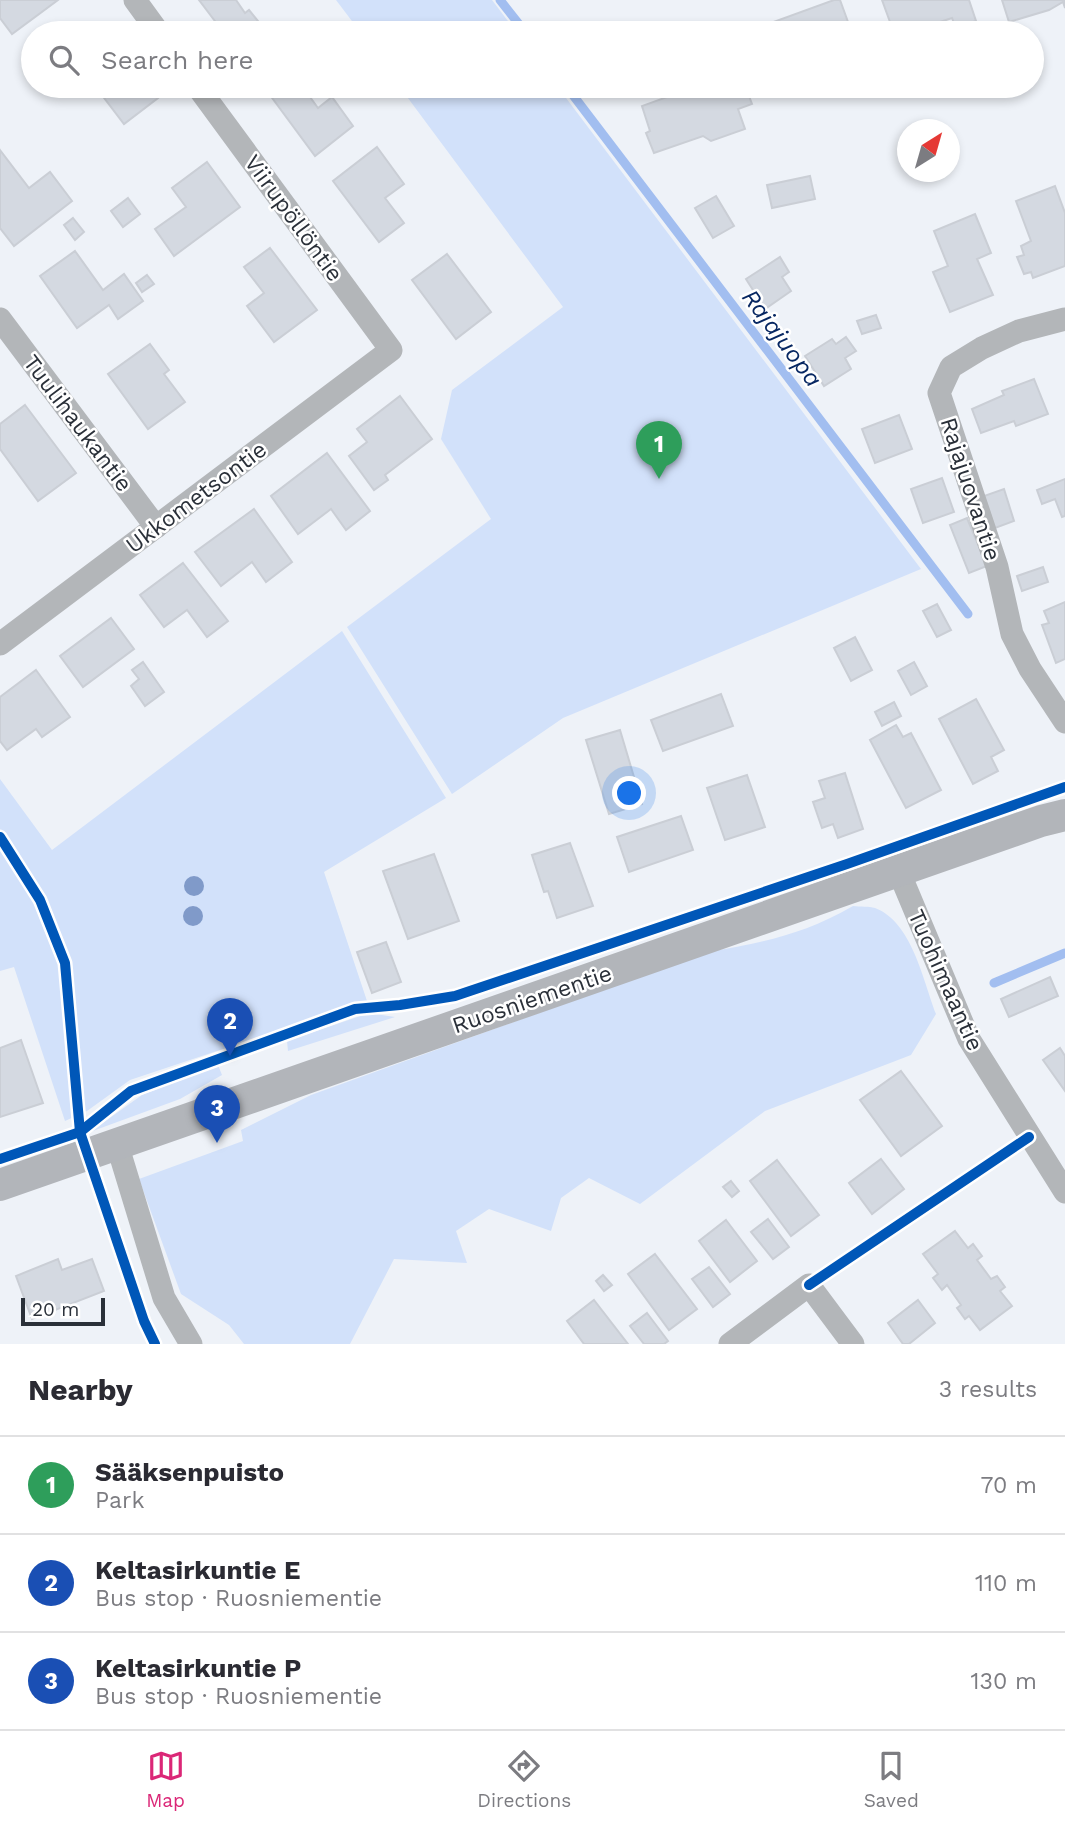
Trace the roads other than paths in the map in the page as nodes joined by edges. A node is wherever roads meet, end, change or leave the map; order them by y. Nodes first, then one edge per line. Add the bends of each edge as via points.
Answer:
1 (135, 0) edge
2 (150, 21) edge
3 (207, 98) edge
4 (0, 319) edge
5 (1065, 319) edge
6 (391, 350) joint
7 (156, 527) junction
8 (0, 644) edge
9 (1065, 723) edge
10 (1065, 815) edge
11 (899, 872) junction
12 (117, 1144) junction
13 (0, 1185) edge
14 (1065, 1192) edge
15 (191, 1344) edge
16 (730, 1344) edge
17 (853, 1344) edge

1 - 2 street
3 - 6 street, Viirupöllöntie
4 - 7 street, Tuulihaukantie
5 - 9 street, Rajajuovantie via 1018,331 982,348 951,367 939,393 997,567 1012,634
6 - 7 street, Ukkometsontie
7 - 8 street, Ukkometsontie
10 - 11 main road, Ruosniementie
11 - 12 main road, Ruosniementie
11 - 14 street, Tuohimaantie via 969,1039
12 - 13 main road, Ruosniementie
12 - 15 street via 164,1298
16 - 17 street via 809,1284

